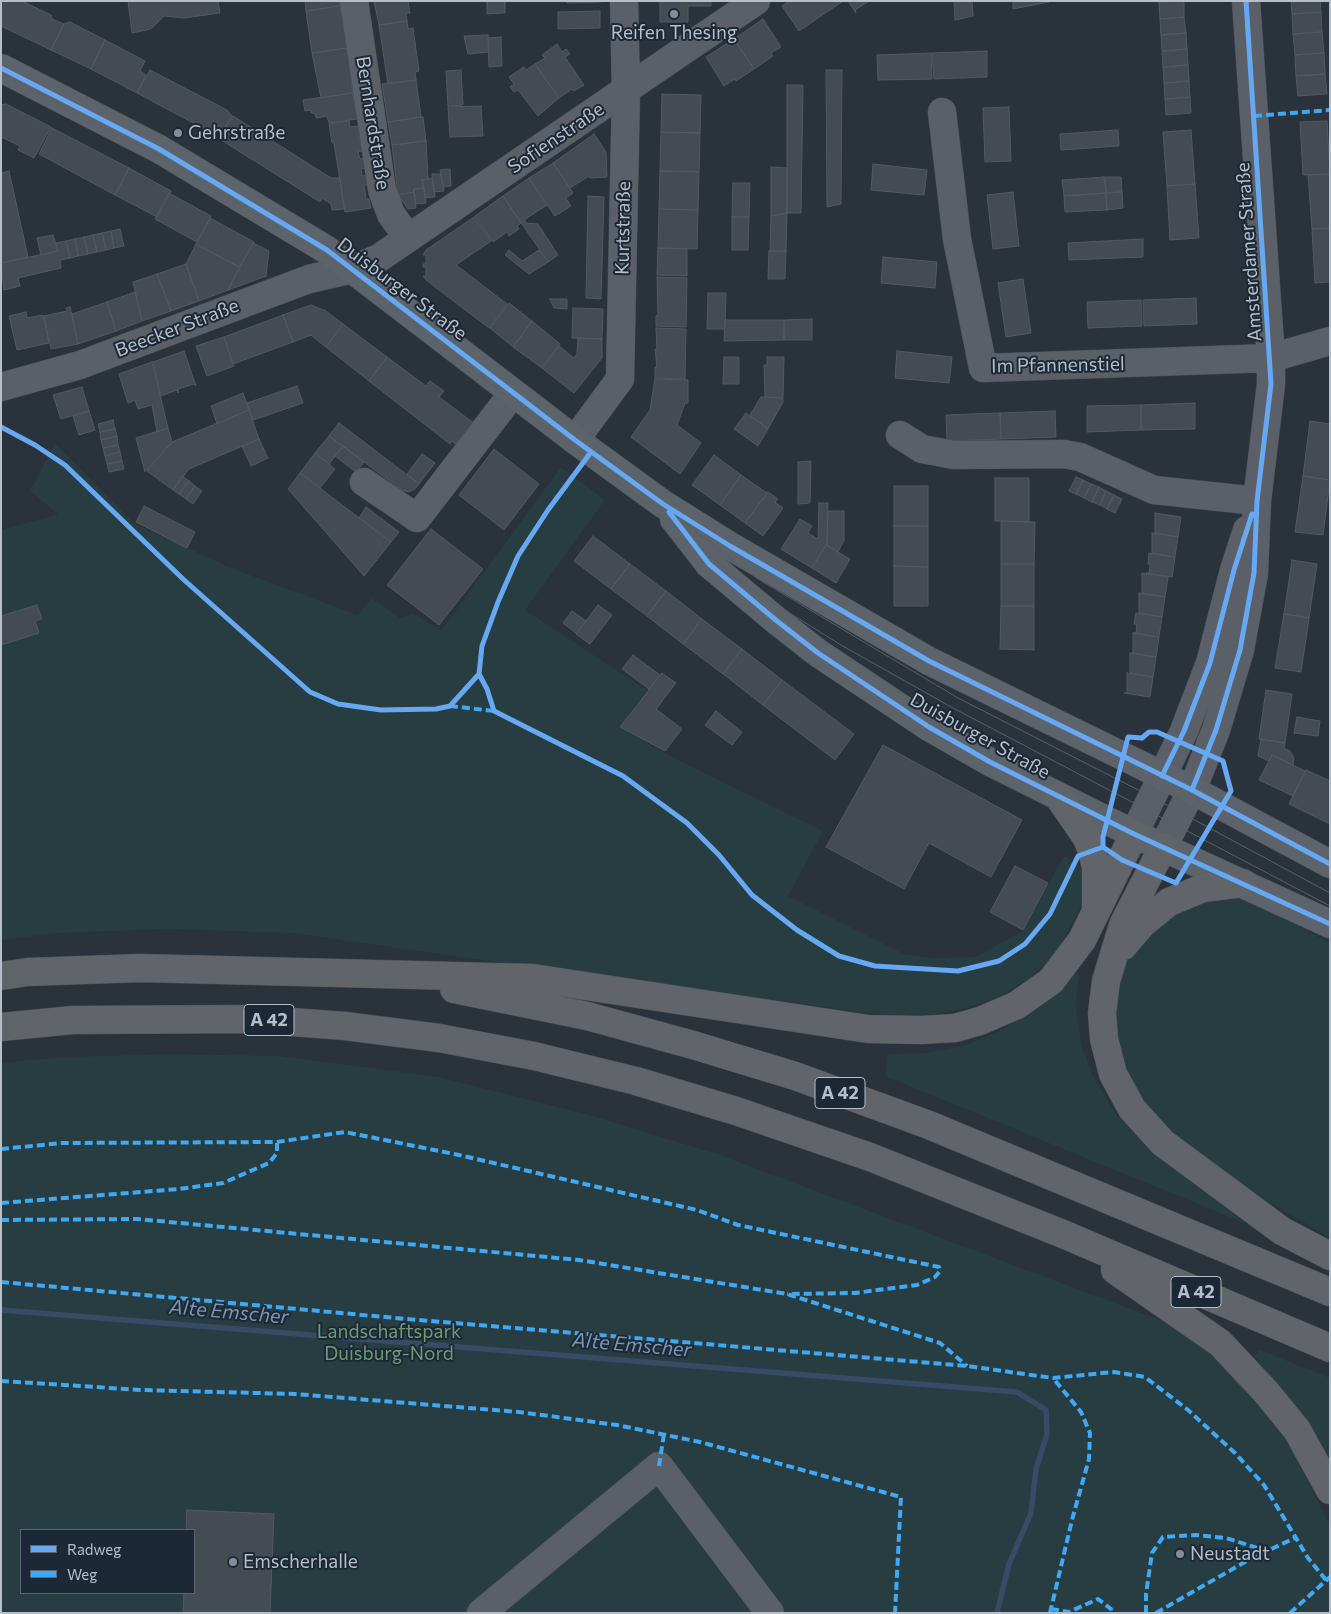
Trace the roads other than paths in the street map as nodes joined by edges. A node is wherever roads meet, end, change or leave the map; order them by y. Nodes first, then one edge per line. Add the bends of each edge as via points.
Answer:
1 (354, 1) edge
2 (624, 1) edge
3 (756, 1) edge
4 (1246, 1) edge
5 (1, 68) edge
6 (626, 91) junction
7 (942, 112) dead end
8 (408, 238) junction
9 (353, 269) junction
10 (1330, 341) edge
11 (1271, 358) junction
12 (2, 382) edge
13 (513, 393) junction
14 (900, 435) dead end
15 (575, 440) junction
16 (364, 482) dead end
17 (1257, 501) junction
18 (663, 504) junction
19 (1162, 776) junction
20 (1192, 790) junction
21 (1058, 796) junction
22 (1134, 834) junction
23 (1163, 848) junction
24 (1330, 864) edge
25 (1243, 883) junction
26 (1096, 914) junction
27 (1330, 924) edge
28 (1114, 957) junction
29 (326, 972) junction
30 (1, 976) edge
31 (1, 1027) edge
32 (1063, 1234) junction
33 (1330, 1256) edge
34 (1330, 1292) edge
35 (1330, 1348) edge
36 (1330, 1490) edge
37 (481, 1613) edge
38 (770, 1613) edge

1 - 8 street, Bernhardstraße via 382,190 391,214
2 - 6 street, Kurtstraße
3 - 6 street, Sofienstraße
4 - 11 street, Amsterdamer Straße
5 - 9 main road, Duisburger Straße via 158,149 328,250
6 - 8 street, Sofienstraße
6 - 15 street, Kurtstraße via 620,379
7 - 11 street, Im Pfannenstiel via 958,239 983,368
8 - 9 street, Sofienstraße via 379,258
9 - 12 street, Beecker Straße via 309,279 80,365
9 - 13 main road, Duisburger Straße
10 - 11 street
11 - 17 street, Amsterdamer Straße via 1271,384
13 - 15 main road, Duisburger Straße
13 - 16 street via 417,518
14 - 17 street via 922,449 954,455 1064,454 1080,457 1154,490
15 - 18 main road, Duisburger Straße
17 - 19 street, Amsterdamer Straße via 1234,570 1210,663 1184,731
17 - 20 street, Amsterdamer Straße via 1254,573 1240,650 1216,730
18 - 19 main road, Duisburger Straße via 929,661
18 - 21 main road, Duisburger Straße via 709,564 818,653 929,727
19 - 20 main road, Duisburger Straße
19 - 22 street, Amsterdamer Straße
20 - 23 street, Amsterdamer Straße
20 - 24 main road, Duisburger Straße
21 - 22 main road, Duisburger Straße
21 - 26 highway via 1087,838 1092,851 1096,867
22 - 23 main road, Duisburger Straße
22 - 26 highway
23 - 25 main road, Duisburger Straße
23 - 28 highway via 1123,925
25 - 27 main road, Duisburger Straße
25 - 28 highway via 1202,888 1169,902 1142,924
26 - 29 highway via 1082,940 1051,981 1017,1005 955,1028 868,1029 533,978
28 - 33 highway via 1103,1005 1104,1039 1113,1074 1132,1110 1171,1149 1282,1231
29 - 30 highway, A 42 via 141,968
29 - 34 highway, A 42 via 439,986 587,1016 795,1076 929,1125
31 - 32 highway, A 42 via 74,1020 251,1019 420,1035 534,1056 636,1081 745,1114 870,1157
32 - 35 highway, A 42
32 - 36 highway via 1220,1343 1297,1430
37 - 38 street via 659,1466

